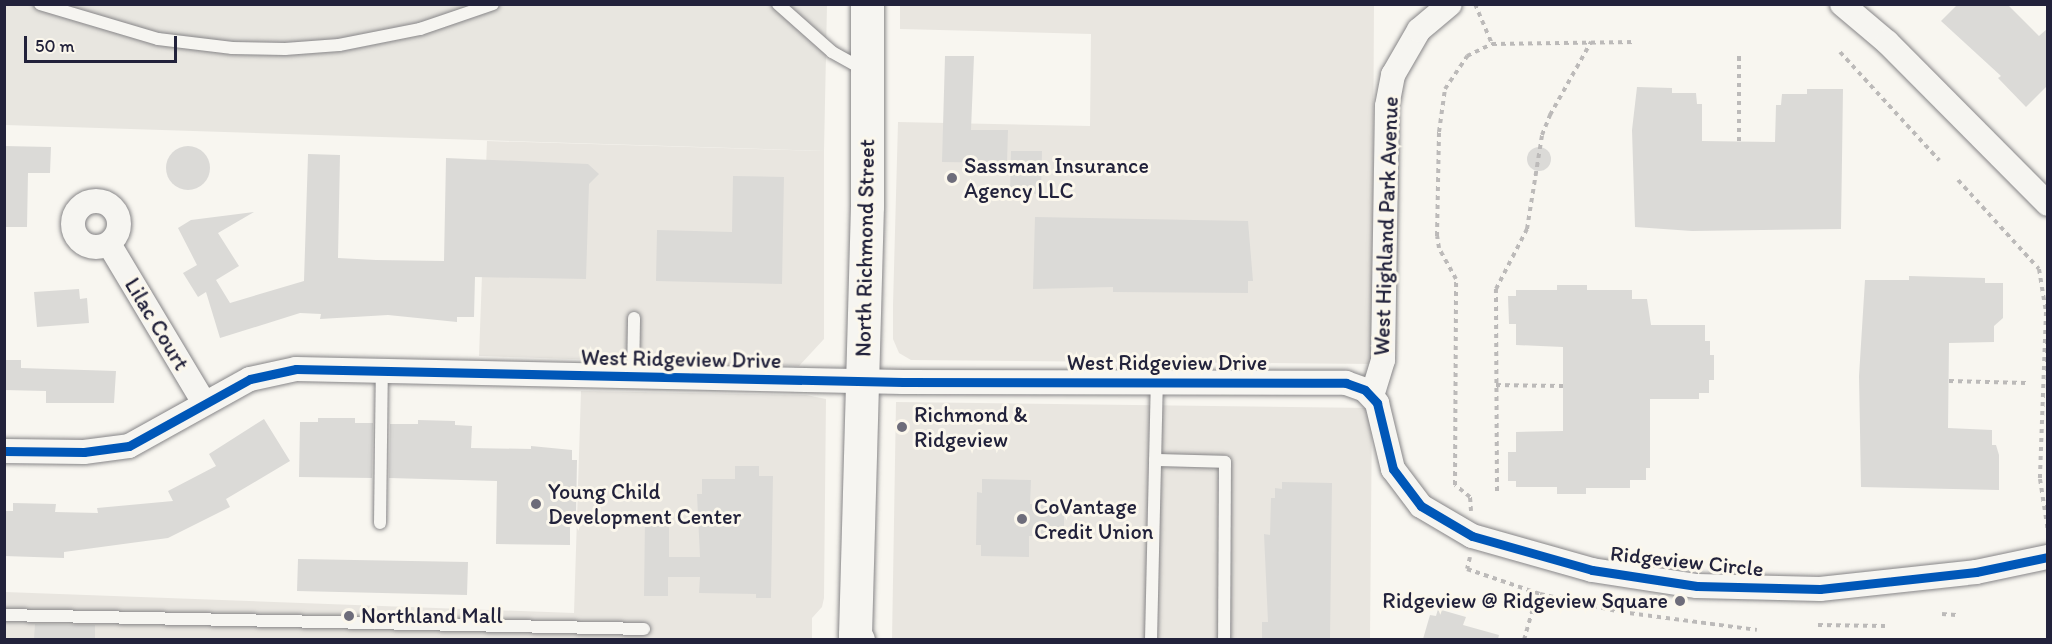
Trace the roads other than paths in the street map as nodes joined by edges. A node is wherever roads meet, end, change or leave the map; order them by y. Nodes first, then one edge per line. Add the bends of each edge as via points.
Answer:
1 (40, 4) edge
2 (493, 4) edge
3 (778, 4) edge
4 (1450, 4) edge
5 (1842, 4) edge
6 (863, 6) edge
7 (867, 71) junction
8 (2048, 204) edge
9 (110, 244) dead end
10 (634, 318) dead end
11 (382, 370) junction
12 (633, 378) junction
13 (862, 381) junction
14 (1157, 382) junction
15 (1372, 396) junction
16 (204, 404) junction
17 (4, 451) edge
18 (1155, 460) junction
19 (380, 523) dead end
20 (2048, 557) edge
21 (4, 615) edge
22 (644, 629) dead end
23 (855, 638) edge
24 (1151, 639) edge
25 (1224, 639) edge

1 - 2 lane via 158,39 232,48 285,49 339,45 420,29
3 - 7 lane via 832,52
4 - 15 street, West Highland Park Avenue via 1419,30 1393,75 1388,106 1383,360
5 - 8 street via 1887,42
6 - 7 main road, North Richmond Street
7 - 13 main road, North Richmond Street
9 - 16 street, Lilac Court
10 - 12 lane
11 - 12 street, West Ridgeview Drive
11 - 16 street, West Ridgeview Drive via 272,373
11 - 19 lane
12 - 13 street, West Ridgeview Drive
13 - 14 street, West Ridgeview Drive
13 - 23 main road, North Richmond Street
14 - 15 street, West Ridgeview Drive via 1346,383
14 - 18 lane
15 - 20 street, Ridgeview Circle via 1390,460 1404,488 1444,522 1472,536 1592,570 1661,582 1739,589 1820,589 1976,572
16 - 17 street, West Ridgeview Drive via 150,436 111,451
18 - 24 lane
18 - 25 lane via 1225,462
21 - 22 lane

